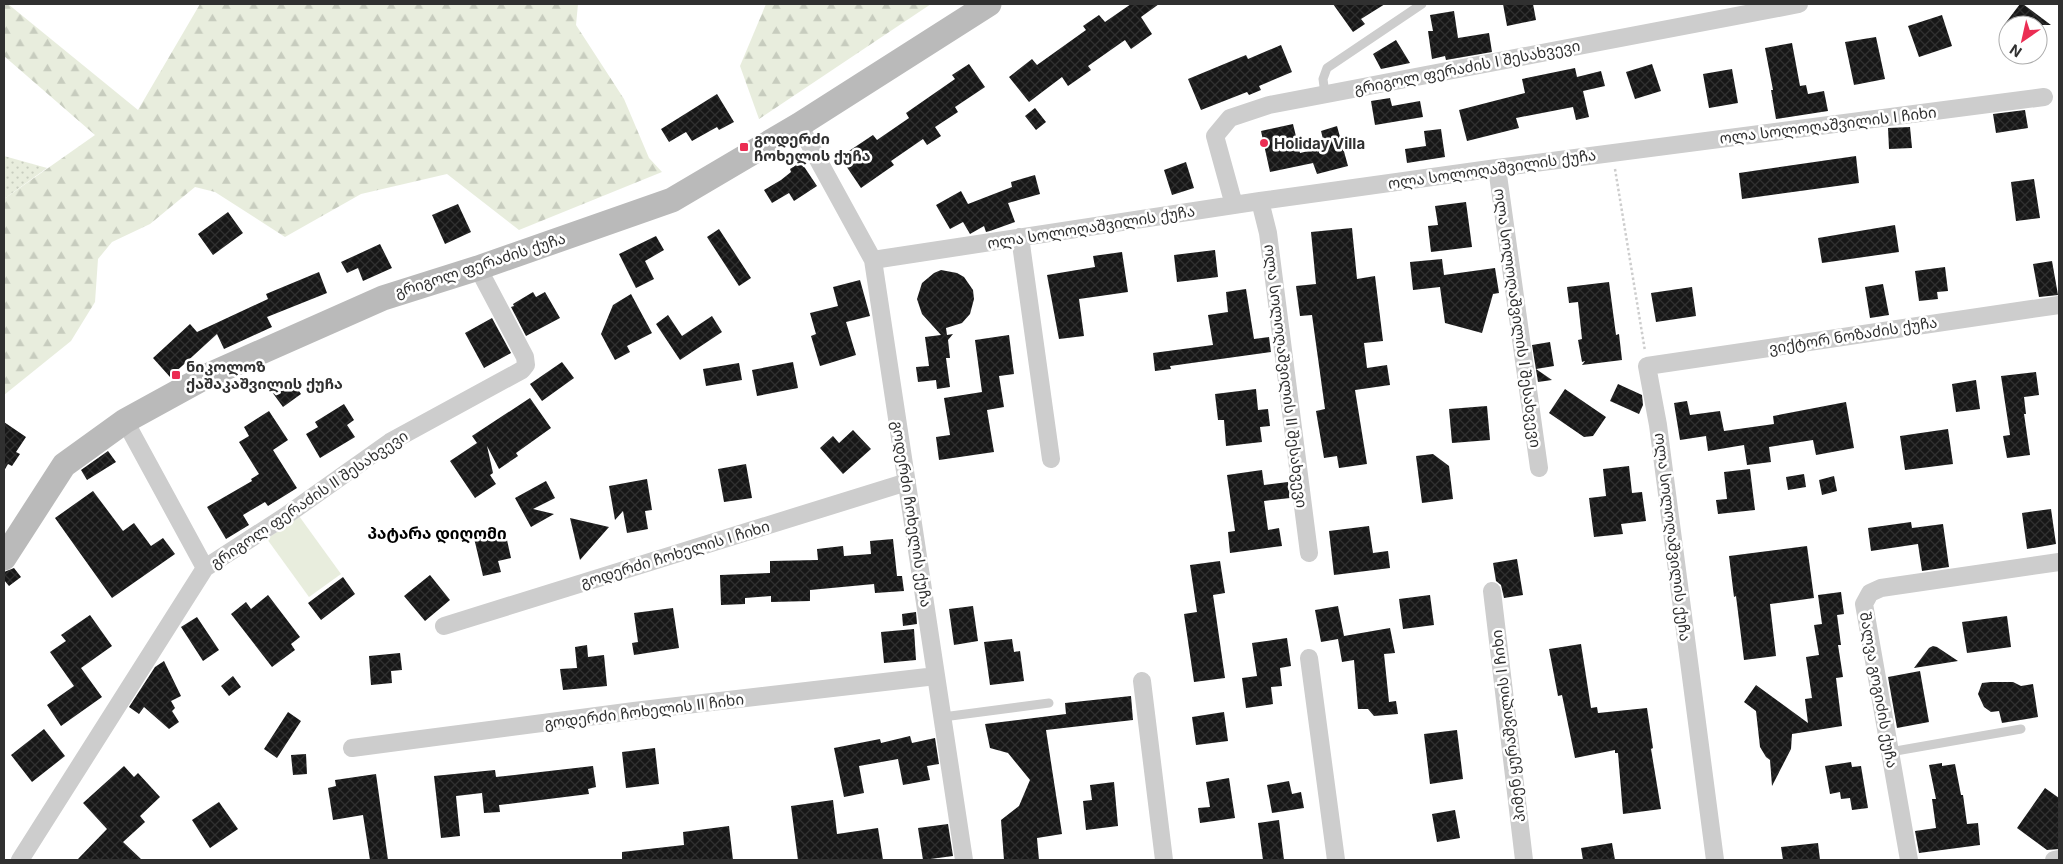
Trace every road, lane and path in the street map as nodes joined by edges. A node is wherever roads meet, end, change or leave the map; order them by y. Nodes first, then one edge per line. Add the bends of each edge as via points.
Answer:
1 (989, 4) edge
2 (1422, 4) edge
3 (1799, 4) edge
4 (1325, 94) junction
5 (2044, 97) dead end
6 (799, 125) junction
7 (1612, 153) junction
8 (1497, 168) junction
9 (1260, 201) junction
10 (1234, 205) junction
11 (1020, 237) junction
12 (873, 260) junction
13 (478, 268) junction
14 (2059, 304) edge
15 (1647, 366) junction
16 (125, 421) junction
17 (1051, 459) dead end
18 (1538, 468) dead end
19 (907, 482) junction
20 (1309, 552) dead end
21 (4, 558) edge
22 (2059, 562) edge
23 (205, 568) junction
24 (1492, 591) dead end
25 (444, 626) dead end
26 (1309, 658) dead end
27 (936, 676) junction
28 (1142, 681) dead end
29 (1049, 703) dead end
30 (943, 717) junction
31 (2022, 728) dead end
32 (352, 748) dead end
33 (1890, 752) junction
34 (2059, 859) edge
35 (20, 860) edge
36 (964, 860) edge
37 (1164, 860) edge
38 (1336, 860) edge
39 (1524, 860) edge
40 (1715, 860) edge
41 (1909, 860) edge
42 (2054, 860) edge

1 - 6 street, გრიგოლ ფერაძის ქუჩა
2 - 4 lane via 1327,68 1323,79
3 - 4 street, გრიგოლ ფერაძის I შესახვევი
4 - 10 street, გრიგოლ ფერაძის I შესახვევი via 1269,105 1230,118 1215,136
5 - 7 street, ოლა სოლოღაშვილის I ჩიხი
6 - 12 street, გოდერძი ჩოხელის ქუჩა
6 - 13 street, გრიგოლ ფერაძის ქუჩა via 672,200
7 - 8 street, ოლა სოლოღაშვილის ქუჩა
7 - 15 path, ოლა სოლოღაშვილის ქუჩა
8 - 9 street, ოლა სოლოღაშვილის ქუჩა
8 - 18 street, ოლა სოლოღაშვილის I შესახვევი
9 - 10 street, ოლა სოლოღაშვილის ქუჩა
9 - 20 street, ოლა სოლოღაშვილის II შესახვევი via 1268,233
10 - 11 street, ოლა სოლოღაშვილის ქუჩა
11 - 12 street, ოლა სოლოღაშვილის ქუჩა
11 - 17 street
12 - 19 street, გოდერძი ჩოხელის ქუჩა
13 - 16 street, გრიგოლ ფერაძის ქუჩა via 383,298 206,376
13 - 23 street, გრიგოლ ფერაძის II შესახვევი via 525,357 526,365 522,370 390,442
14 - 15 street, ვიქტორ ნოზაძის ქუჩა
15 - 40 street, ოლა სოლოღაშვილის ქუჩა via 1658,424
16 - 21 street, გრიგოლ ფერაძის ქუჩა via 64,465
16 - 23 street
19 - 25 street, გოდერძი ჩოხელის I ჩიხი
19 - 27 street, გოდერძი ჩოხელის ქუჩა
22 - 33 street, შალვა გოგიძის ქუჩა via 1881,588 1870,593 1864,604
23 - 35 street
24 - 39 street, პიმენ ყურაშვილის I ჩიხი
26 - 38 street
27 - 30 street, გოდერძი ჩოხელის ქუჩა
27 - 32 street, გოდერძი ჩოხელის II ჩიხი
28 - 37 street
29 - 30 lane
30 - 36 street, გოდერძი ჩოხელის ქუჩა
31 - 33 lane
33 - 41 street, შალვა გოგიძის ქუჩა
34 - 42 street

